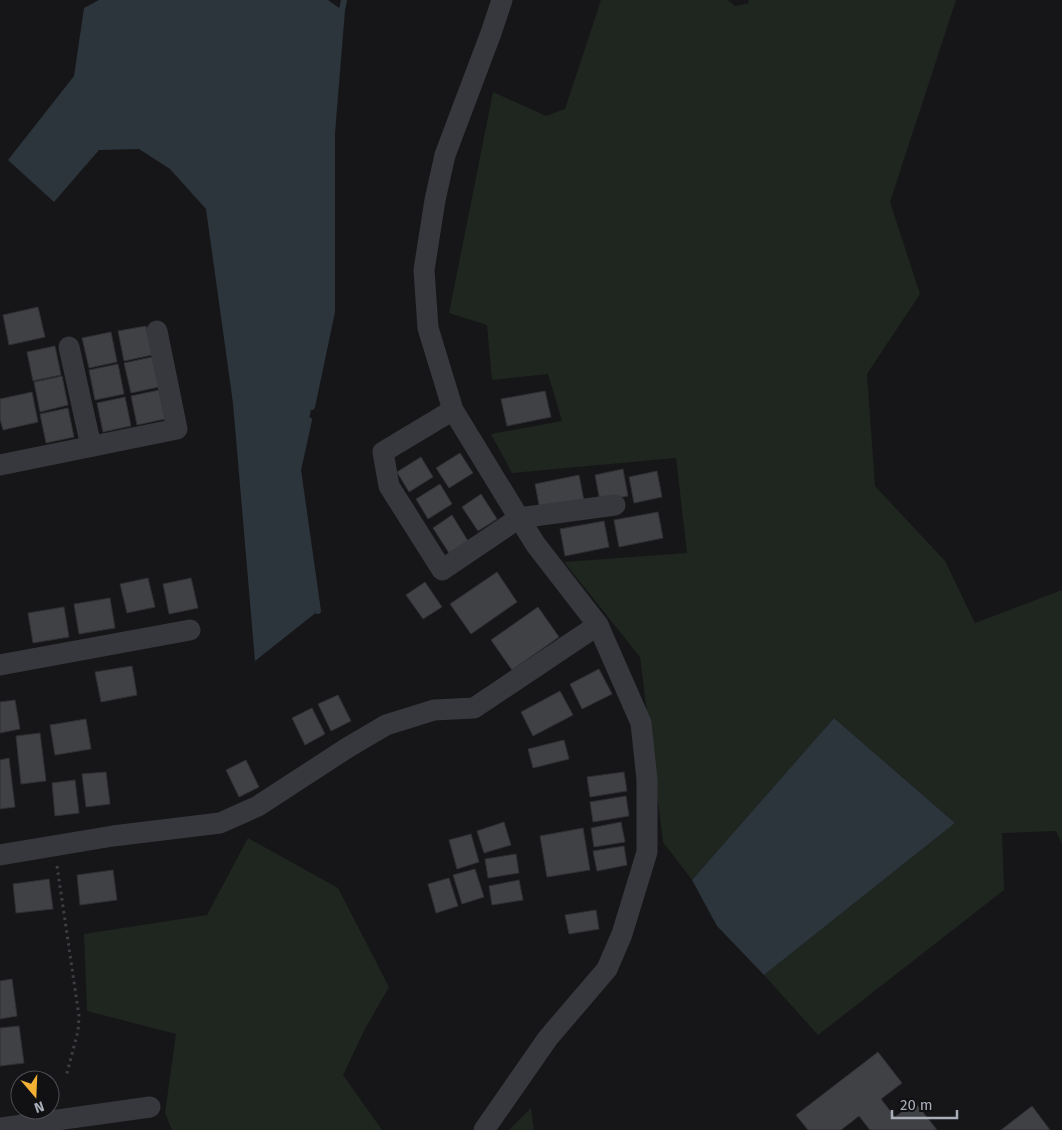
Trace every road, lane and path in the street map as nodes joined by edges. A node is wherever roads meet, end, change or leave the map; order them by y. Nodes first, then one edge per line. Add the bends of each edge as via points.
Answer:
1 (502, 0) edge
2 (157, 331) dead end
3 (69, 347) dead end
4 (453, 410) junction
5 (91, 446) junction
6 (0, 465) edge
7 (615, 505) dead end
8 (519, 518) junction
9 (598, 625) junction
10 (190, 630) dead end
11 (0, 665) edge
12 (54, 846) junction
13 (0, 855) edge
14 (66, 1077) dead end
15 (150, 1108) dead end
16 (53, 1126) edge
17 (0, 1128) edge
18 (484, 1130) edge

1 - 4 street via 445,155 424,270 428,328
2 - 5 street via 177,428
3 - 5 street
4 - 8 street
4 - 8 street via 383,452 389,486 442,570
5 - 6 street
7 - 8 street
8 - 9 street
9 - 12 street via 474,708 434,710 386,724 258,806 220,823
9 - 18 street via 642,723 647,780 646,852 622,934 607,969 548,1038
10 - 11 street
12 - 13 street
12 - 14 path via 80,1016
15 - 16 street
16 - 17 street

